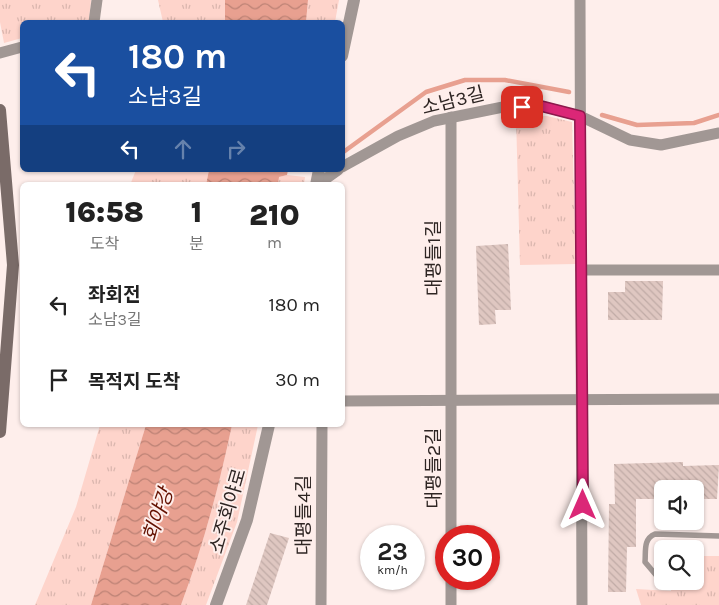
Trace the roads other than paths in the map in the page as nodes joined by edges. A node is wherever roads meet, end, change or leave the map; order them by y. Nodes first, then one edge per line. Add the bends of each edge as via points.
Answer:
1 (97, 0) edge
2 (354, 0) edge
3 (580, 0) edge
4 (94, 20) edge
5 (345, 42) edge
6 (20, 48) edge
7 (0, 53) edge
8 (0, 110) edge
9 (580, 116) junction
10 (451, 117) junction
11 (719, 134) edge
12 (345, 166) edge
13 (335, 172) edge
14 (320, 182) edge
15 (581, 270) junction
16 (719, 270) edge
17 (719, 399) edge
18 (452, 400) junction
19 (345, 401) edge
20 (583, 401) junction
21 (269, 427) edge
22 (322, 427) edge
23 (0, 432) edge
24 (451, 525) edge
25 (719, 536) edge
26 (654, 572) edge
27 (451, 590) edge
28 (216, 605) edge
29 (322, 605) edge
30 (451, 605) edge
31 (582, 605) edge

1 - 4 street
2 - 5 street
3 - 9 street
6 - 7 street
8 - 23 main road via 13,265
9 - 10 street, 소남3길 via 541,106 503,107
9 - 11 street, 소남3길 via 630,140 661,145
9 - 15 street
10 - 12 street, 소남3길 via 398,136
10 - 18 street, 대평들1길
13 - 14 street
15 - 16 street
15 - 20 street
17 - 20 street
18 - 19 street
18 - 20 street
18 - 24 street, 대평들2길
20 - 31 street
21 - 28 street, 소주회야로 via 248,520
22 - 29 street, 대평들4길
25 - 26 lane via 650,536 646,562
27 - 30 street

